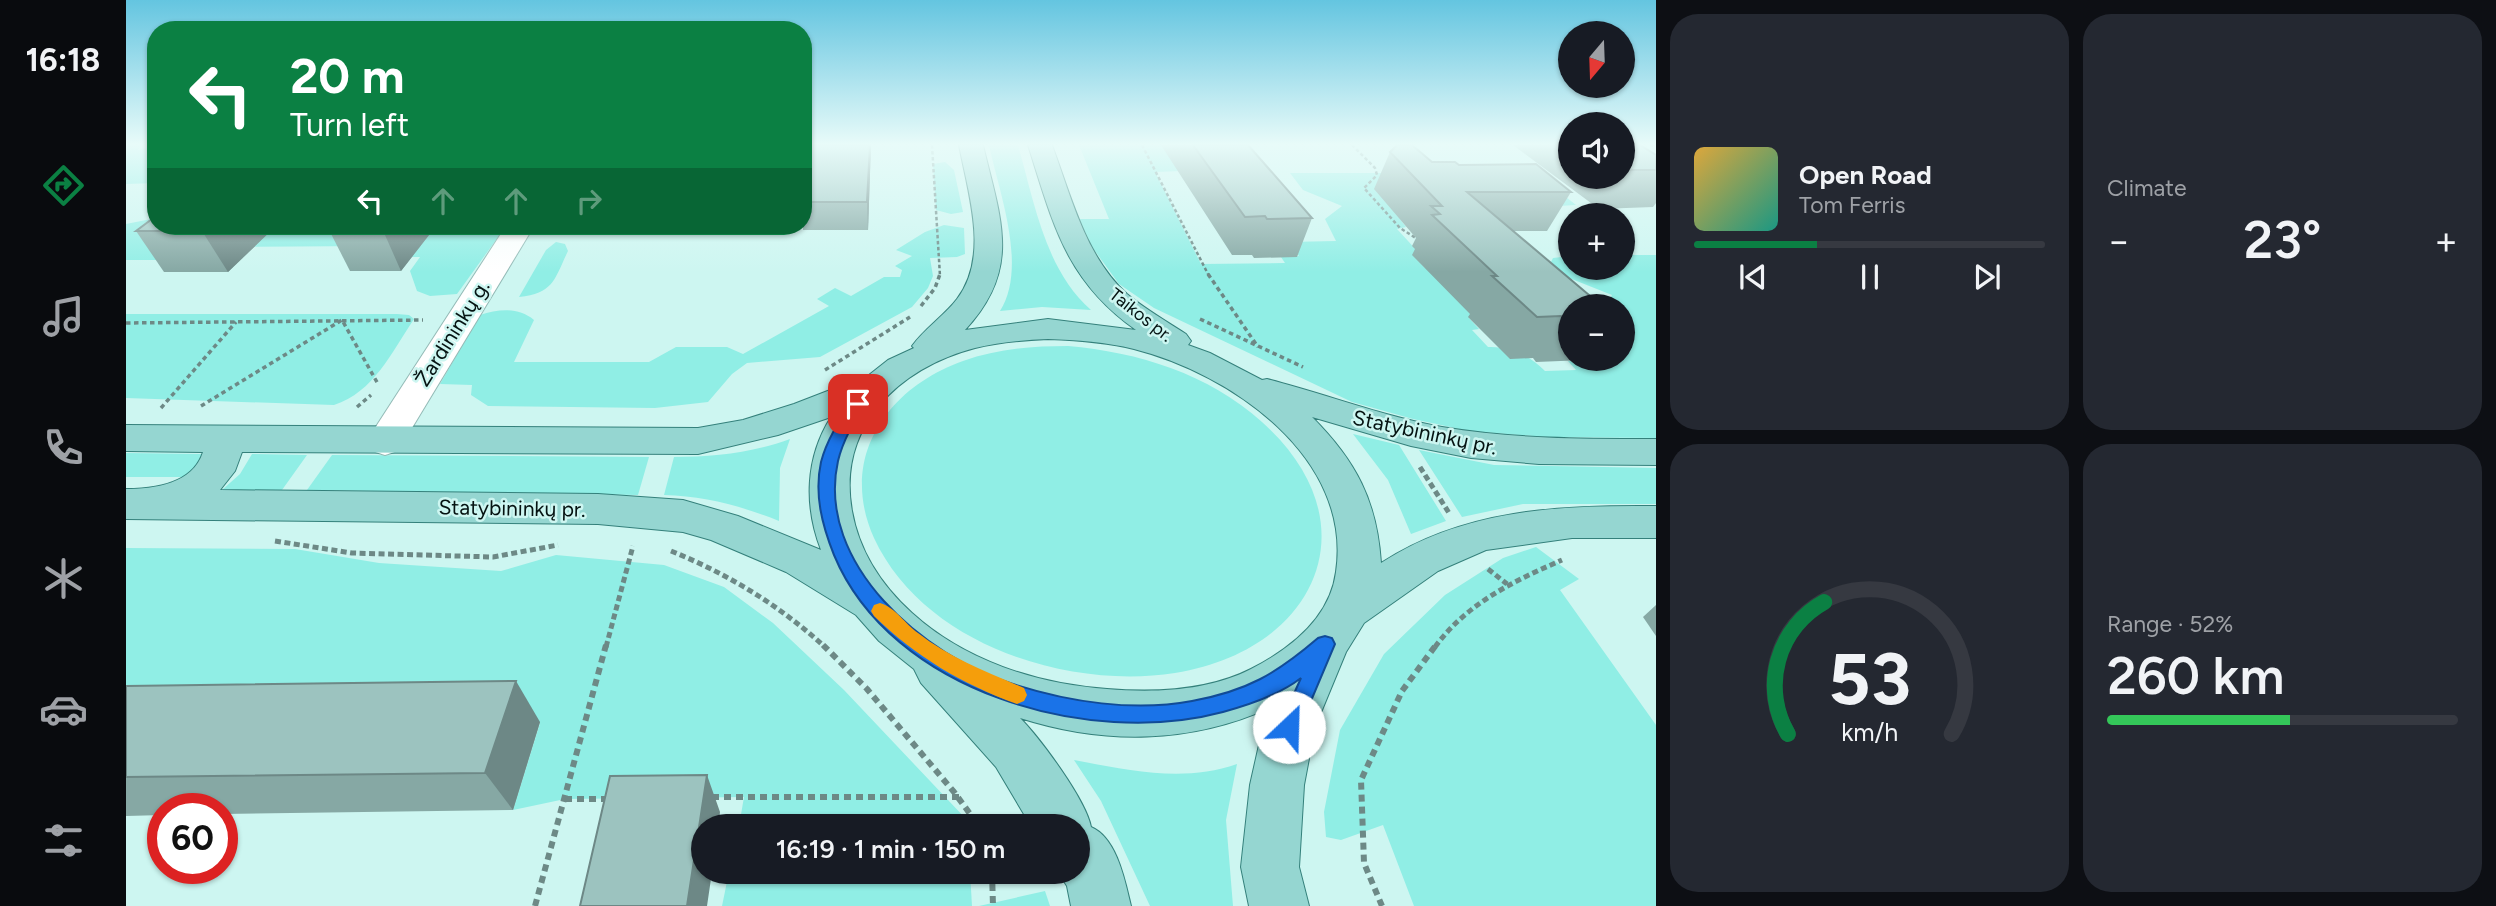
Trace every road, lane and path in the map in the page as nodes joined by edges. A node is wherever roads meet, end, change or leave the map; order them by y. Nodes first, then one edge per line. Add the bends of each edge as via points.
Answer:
1 (935, 187) edge
2 (979, 187) edge
3 (1055, 187) edge
4 (1163, 187) edge
5 (1365, 187) edge
6 (514, 235) edge
7 (1431, 240) edge
8 (1197, 317) dead end
9 (342, 320) junction
10 (423, 320) dead end
11 (236, 321) junction
12 (126, 323) edge
13 (1203, 362) junction
14 (1250, 364) junction
15 (1305, 368) dead end
16 (821, 372) dead end
17 (895, 372) junction
18 (378, 384) dead end
19 (160, 410) dead end
20 (204, 425) junction
21 (1396, 430) junction
22 (126, 438) edge
23 (385, 442) junction
24 (1656, 452) edge
25 (142, 504) edge
26 (1656, 522) edge
27 (271, 541) dead end
28 (1468, 541) junction
29 (567, 545) dead end
30 (620, 545) dead end
31 (633, 545) junction
32 (645, 547) dead end
33 (668, 550) dead end
34 (1567, 558) dead end
35 (1507, 584) junction
36 (893, 622) junction
37 (1337, 627) junction
38 (704, 797) edge
39 (960, 797) junction
40 (565, 799) junction
41 (621, 799) edge
42 (971, 814) edge
43 (1056, 814) edge
44 (1090, 870) edge
45 (992, 884) edge
46 (535, 906) edge
47 (993, 906) edge
48 (1101, 906) edge
49 (1279, 906) edge
50 (1382, 906) edge

1 - 16 path via 940,276 935,288 917,312
2 - 17 main road via 991,251 980,293 959,320
3 - 13 main road, Taikos pr. via 1077,248 1091,272 1116,300
4 - 14 path
5 - 7 path via 1401,228 1417,240
6 - 23 street, Žardininkų g.
8 - 14 path
9 - 10 path
9 - 11 path
9 - 18 path
9 - 20 path
11 - 12 path
11 - 19 path
13 - 14 main road
13 - 17 main road via 1126,337 1048,329 973,337 939,348
14 - 15 path
14 - 21 main road, Statybininkų pr.
14 - 37 main road via 1275,405 1330,464 1349,498 1359,535 1359,572
17 - 23 main road via 778,425 698,441
17 - 36 main road via 858,404 840,431 826,496 833,531 849,569
20 - 22 main road
20 - 23 main road
20 - 25 main road via 223,451 213,475 197,488
21 - 24 main road, Statybininkų pr. via 1500,448
21 - 28 path
25 - 36 main road, Statybininkų pr. via 598,509 683,516 723,527 801,560
26 - 28 main road via 1522,528
27 - 29 path via 352,553 493,557
28 - 35 path via 1485,567
28 - 37 main road via 1434,553
30 - 31 path
31 - 32 path
31 - 40 path
33 - 39 path via 702,562 749,588 800,625 852,673
34 - 35 path
35 - 50 path via 1450,626 1402,691 1361,780 1364,863
36 - 37 main road via 954,667 1008,692 1068,708 1130,715 1190,711 1245,697 1290,674
36 - 43 main road via 1015,749
37 - 49 main road via 1289,727 1277,785 1270,867
38 - 39 path
39 - 42 path
40 - 41 path
40 - 46 path
44 - 48 main road
45 - 47 path

